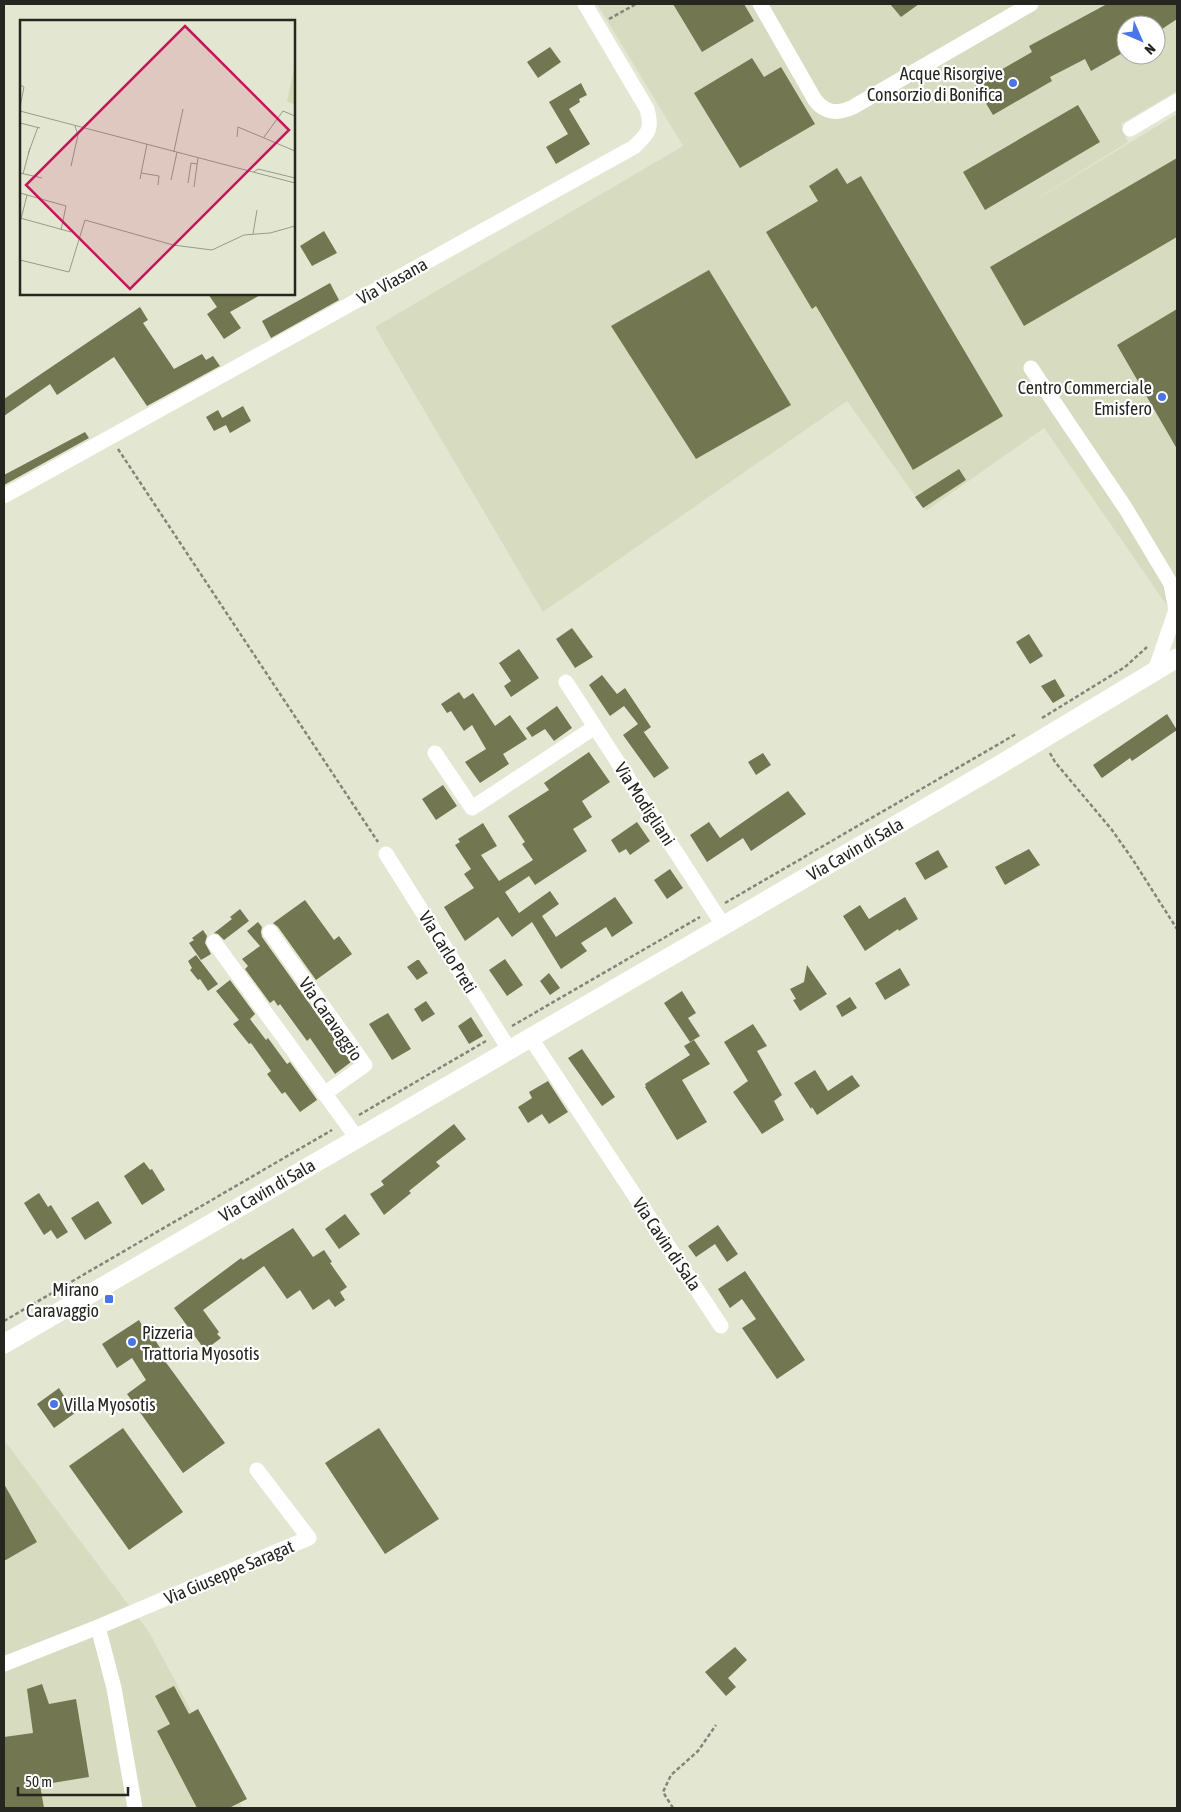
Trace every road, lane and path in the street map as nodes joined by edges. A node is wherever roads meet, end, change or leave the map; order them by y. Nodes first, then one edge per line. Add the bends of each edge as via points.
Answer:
1 (585, 4) edge
2 (636, 4) edge
3 (760, 4) edge
4 (1031, 4) edge
5 (598, 25) junction
6 (1177, 101) edge
7 (1130, 129) dead end
8 (1031, 368) dead end
9 (110, 437) junction
10 (4, 496) edge
11 (1174, 586) edge
12 (1176, 610) edge
13 (1151, 640) dead end
14 (1177, 658) edge
15 (1155, 671) junction
16 (566, 682) dead end
17 (594, 727) junction
18 (1039, 730) junction
19 (1021, 731) dead end
20 (435, 753) dead end
21 (386, 854) joint
22 (718, 917) junction
23 (1177, 929) edge
24 (270, 932) dead end
25 (214, 942) dead end
26 (499, 1033) junction
27 (530, 1037) junction
28 (509, 1049) junction
29 (324, 1094) junction
30 (345, 1122) junction
31 (357, 1138) junction
32 (4, 1321) edge
33 (721, 1326) dead end
34 (4, 1344) edge
35 (257, 1470) dead end
36 (98, 1627) junction
37 (4, 1664) edge
38 (716, 1725) dead end
39 (135, 1808) edge
40 (673, 1808) edge

1 - 5 street, Via Viasana
2 - 5 path
3 - 4 street via 815,100 827,111 834,112 853,107
5 - 9 street, Via Viasana via 651,120 644,137 634,147
6 - 7 street
8 - 11 street
9 - 10 street, Via Viasana
9 - 21 path
11 - 12 street
12 - 15 street
13 - 18 path via 1140,655
14 - 15 main road, Via Cavin di Sala
15 - 18 main road, Via Cavin di Sala
16 - 17 street, Via Modigliani
17 - 20 street via 472,808
17 - 22 street, Via Modigliani
18 - 22 main road, Via Cavin di Sala via 996,767
18 - 23 path via 1055,762 1112,830
19 - 22 path
21 - 26 street, Via Carlo Preti
22 - 26 path
22 - 27 main road, Via Cavin di Sala
24 - 29 street, Via Caravaggio via 365,1066
25 - 29 street
26 - 28 street, Via Carlo Preti
26 - 30 path
27 - 28 main road, Via Cavin di Sala
27 - 33 street, Via Cavin di Sala
28 - 31 main road, Via Cavin di Sala
29 - 30 street
30 - 31 street
30 - 32 path
31 - 34 main road, Via Cavin di Sala
35 - 36 street, Via Giuseppe Saragat via 309,1538
36 - 37 street, Via Giuseppe Saragat
36 - 39 street via 114,1688
38 - 40 path via 698,1752 671,1775 663,1792

